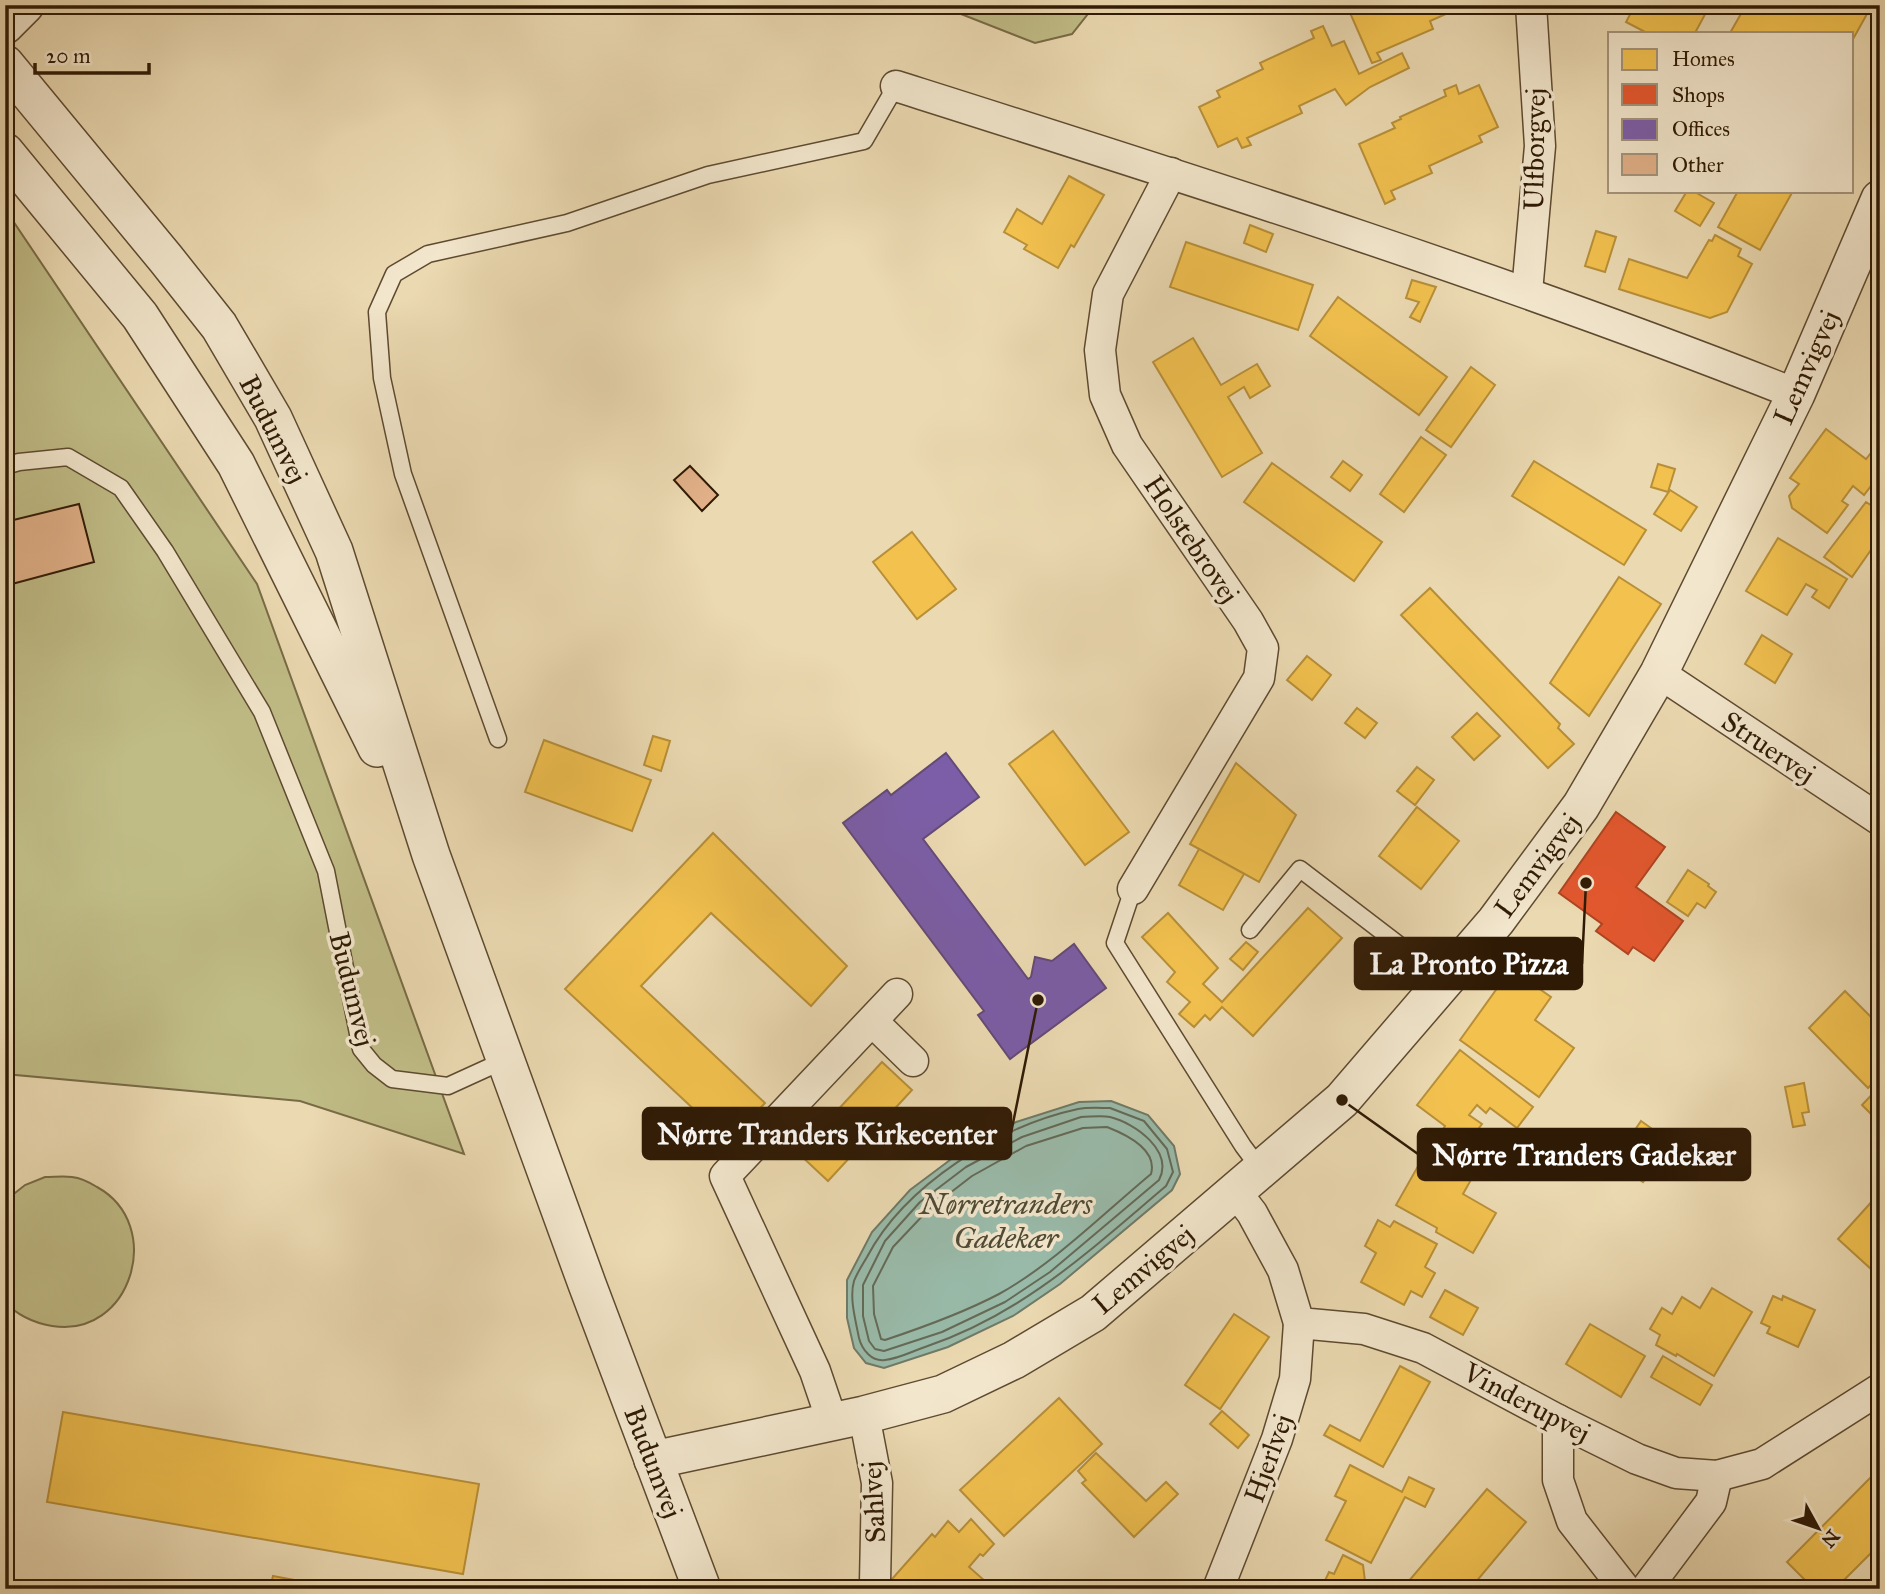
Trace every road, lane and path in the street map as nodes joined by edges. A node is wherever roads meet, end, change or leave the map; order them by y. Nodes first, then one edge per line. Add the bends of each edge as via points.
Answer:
1 (24, 5) edge
2 (1531, 5) edge
3 (5, 25) edge
4 (5, 64) edge
5 (896, 86) joint
6 (5, 152) edge
7 (1171, 173) junction
8 (1880, 199) edge
9 (1527, 292) junction
10 (1796, 394) junction
11 (5, 467) edge
12 (1659, 673) junction
13 (498, 739) dead end
14 (1880, 820) edge
15 (431, 855) junction
16 (1133, 889) joint
17 (1250, 930) dead end
18 (1445, 980) junction
19 (897, 994) dead end
20 (872, 1021) junction
21 (505, 1059) junction
22 (913, 1061) dead end
23 (1248, 1180) junction
24 (1299, 1323) junction
25 (1880, 1389) edge
26 (848, 1418) junction
27 (1558, 1420) junction
28 (653, 1460) junction
29 (1717, 1476) junction
30 (702, 1589) edge
31 (877, 1589) edge
32 (1217, 1589) edge
33 (1625, 1589) edge
34 (1646, 1589) edge

1 - 3 street
2 - 9 street, Ulfborgvej via 1540,146
4 - 15 street, Budumvej via 219,327 273,418 334,551
5 - 7 street
5 - 13 lane via 864,141 708,175 567,223 429,254 394,274 377,312 382,378 404,474
6 - 15 street, Budumvej via 140,316 236,464
7 - 9 street
7 - 16 street, Holstebrovej via 1108,294 1101,350 1105,395 1127,445 1263,648 1259,678
8 - 10 street, Lemvigvej
9 - 10 street
10 - 12 street, Lemvigvej
11 - 21 lane, Budumvej via 68,457 121,488 165,551 262,712 326,871 361,1049 374,1065 392,1079 448,1086
12 - 14 street, Struervej
12 - 18 street, Lemvigvej via 1581,806 1496,921
15 - 21 street, Budumvej
16 - 23 lane via 1115,943 1242,1146
17 - 18 lane via 1300,869
18 - 23 street, Lemvigvej via 1342,1100
19 - 20 street
20 - 22 street
20 - 26 street via 725,1176 815,1371
21 - 28 street, Budumvej
23 - 24 street via 1252,1213 1283,1270
23 - 26 street, Lemvigvej via 1093,1313 1014,1360 943,1394
24 - 27 street, Vinderupvej via 1364,1329 1423,1348
24 - 32 street, Hjerlvej via 1296,1380
25 - 29 street, Vinderupvej via 1762,1464
26 - 28 street, Lemvigvej
26 - 31 street, Sahlvej via 877,1483
27 - 29 street, Vinderupvej via 1676,1473
27 - 33 street via 1559,1480 1572,1521
28 - 30 street, Budumvej
29 - 34 street via 1712,1502

